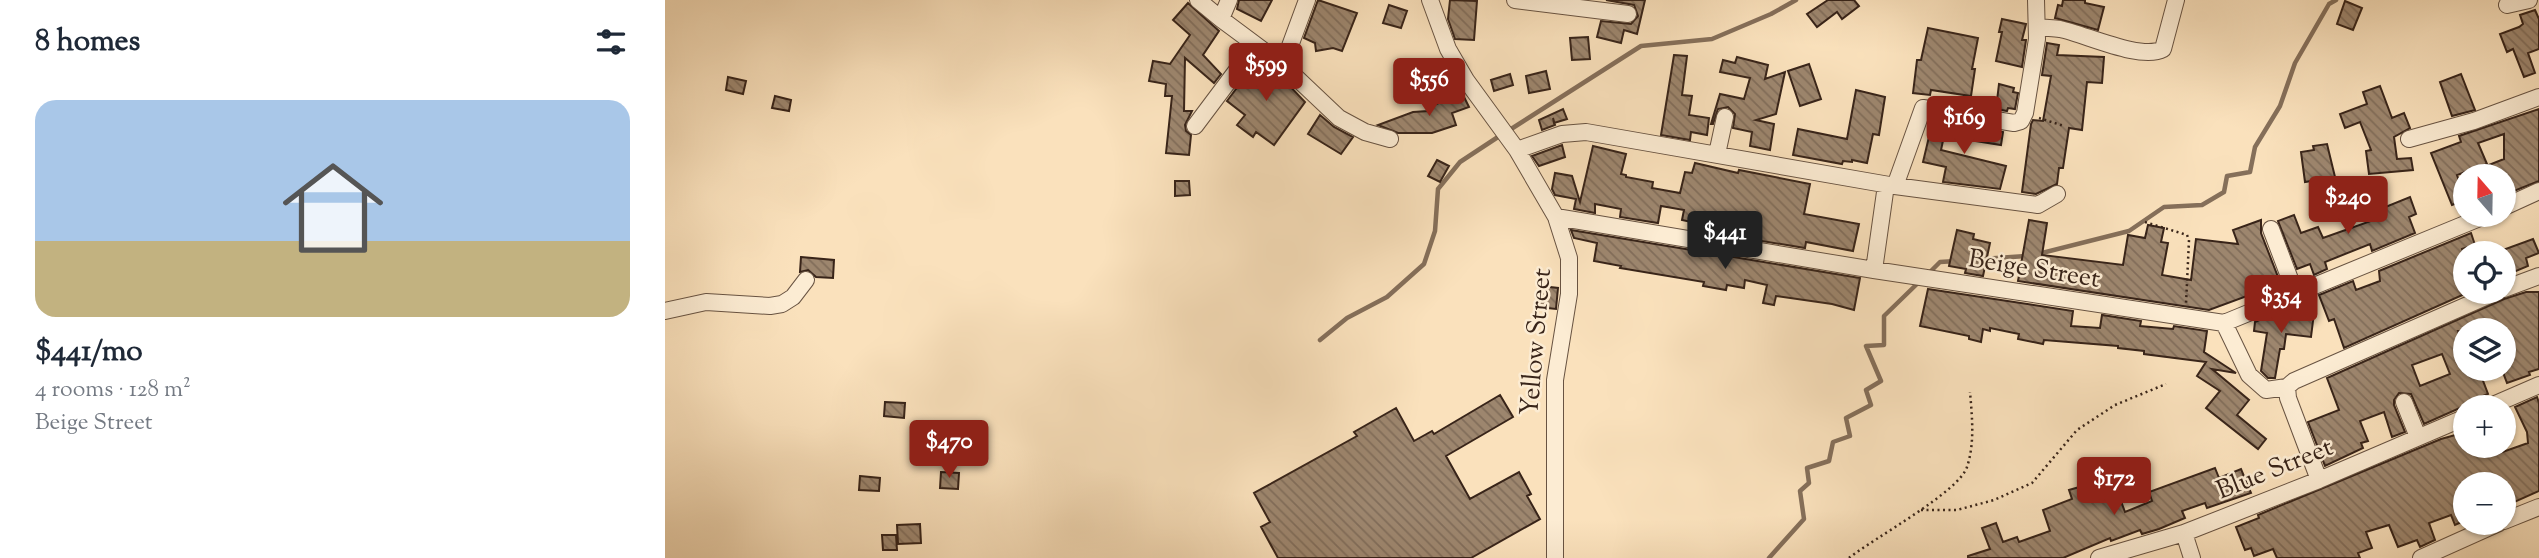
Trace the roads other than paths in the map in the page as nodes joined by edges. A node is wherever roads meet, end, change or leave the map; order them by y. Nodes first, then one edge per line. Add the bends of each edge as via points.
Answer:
1 (1198, 0) edge
2 (1229, 0) edge
3 (1307, 0) edge
4 (1430, 0) edge
5 (1515, 0) edge
6 (2036, 0) edge
7 (2176, 0) edge
8 (2529, 0) edge
9 (2507, 5) dead end
10 (1628, 14) dead end
11 (1221, 19) junction
12 (2038, 27) junction
13 (1255, 46) junction
14 (1283, 65) junction
15 (2539, 97) edge
16 (1725, 117) dead end
17 (1195, 126) dead end
18 (1390, 139) dead end
19 (2409, 139) dead end
20 (1515, 147) junction
21 (1717, 154) junction
22 (1891, 186) junction
23 (2539, 191) edge
24 (2057, 194) dead end
25 (2517, 201) edge
26 (1556, 217) junction
27 (2456, 228) edge
28 (2271, 229) dead end
29 (1874, 270) junction
30 (2539, 276) edge
31 (806, 280) dead end
32 (2516, 285) edge
33 (2296, 295) junction
34 (2470, 304) edge
35 (665, 311) edge
36 (2224, 323) junction
37 (2539, 385) edge
38 (2287, 387) junction
39 (2516, 395) edge
40 (2404, 402) dead end
41 (2453, 422) edge
42 (2418, 437) junction
43 (2319, 480) junction
44 (2539, 507) edge
45 (2516, 516) edge
46 (2184, 533) junction
47 (2472, 535) edge
48 (1555, 558) edge
49 (2099, 558) edge
50 (2192, 558) edge
51 (2421, 558) edge

1 - 11 street
2 - 11 street
3 - 14 street
4 - 20 street, Yellow Street via 1448,49
5 - 10 street
6 - 12 street
7 - 12 street via 2163,49 2158,52
8 - 9 street
11 - 13 street
12 - 22 street via 2021,121 1923,108
13 - 14 street
13 - 17 street
14 - 18 street via 1339,118
15 - 19 street
16 - 21 street
20 - 21 street via 1586,132
20 - 26 street, Yellow Street
21 - 22 street
22 - 24 street via 2038,205
22 - 29 street
23 - 25 street
26 - 29 street, Beige Street
26 - 48 street, Yellow Street via 1569,258 1569,294 1555,380
27 - 33 street, Beige Street
28 - 33 street
29 - 36 street, Beige Street
30 - 32 street
31 - 35 street via 782,304 706,302
33 - 36 street, Beige Street
34 - 38 street
36 - 38 street via 2249,375 2266,390
37 - 39 street
38 - 43 street
40 - 42 street
41 - 42 street, Blue Street
42 - 43 street, Blue Street
43 - 46 street, Blue Street
44 - 45 street
46 - 49 street, Blue Street
46 - 50 street
47 - 51 street

